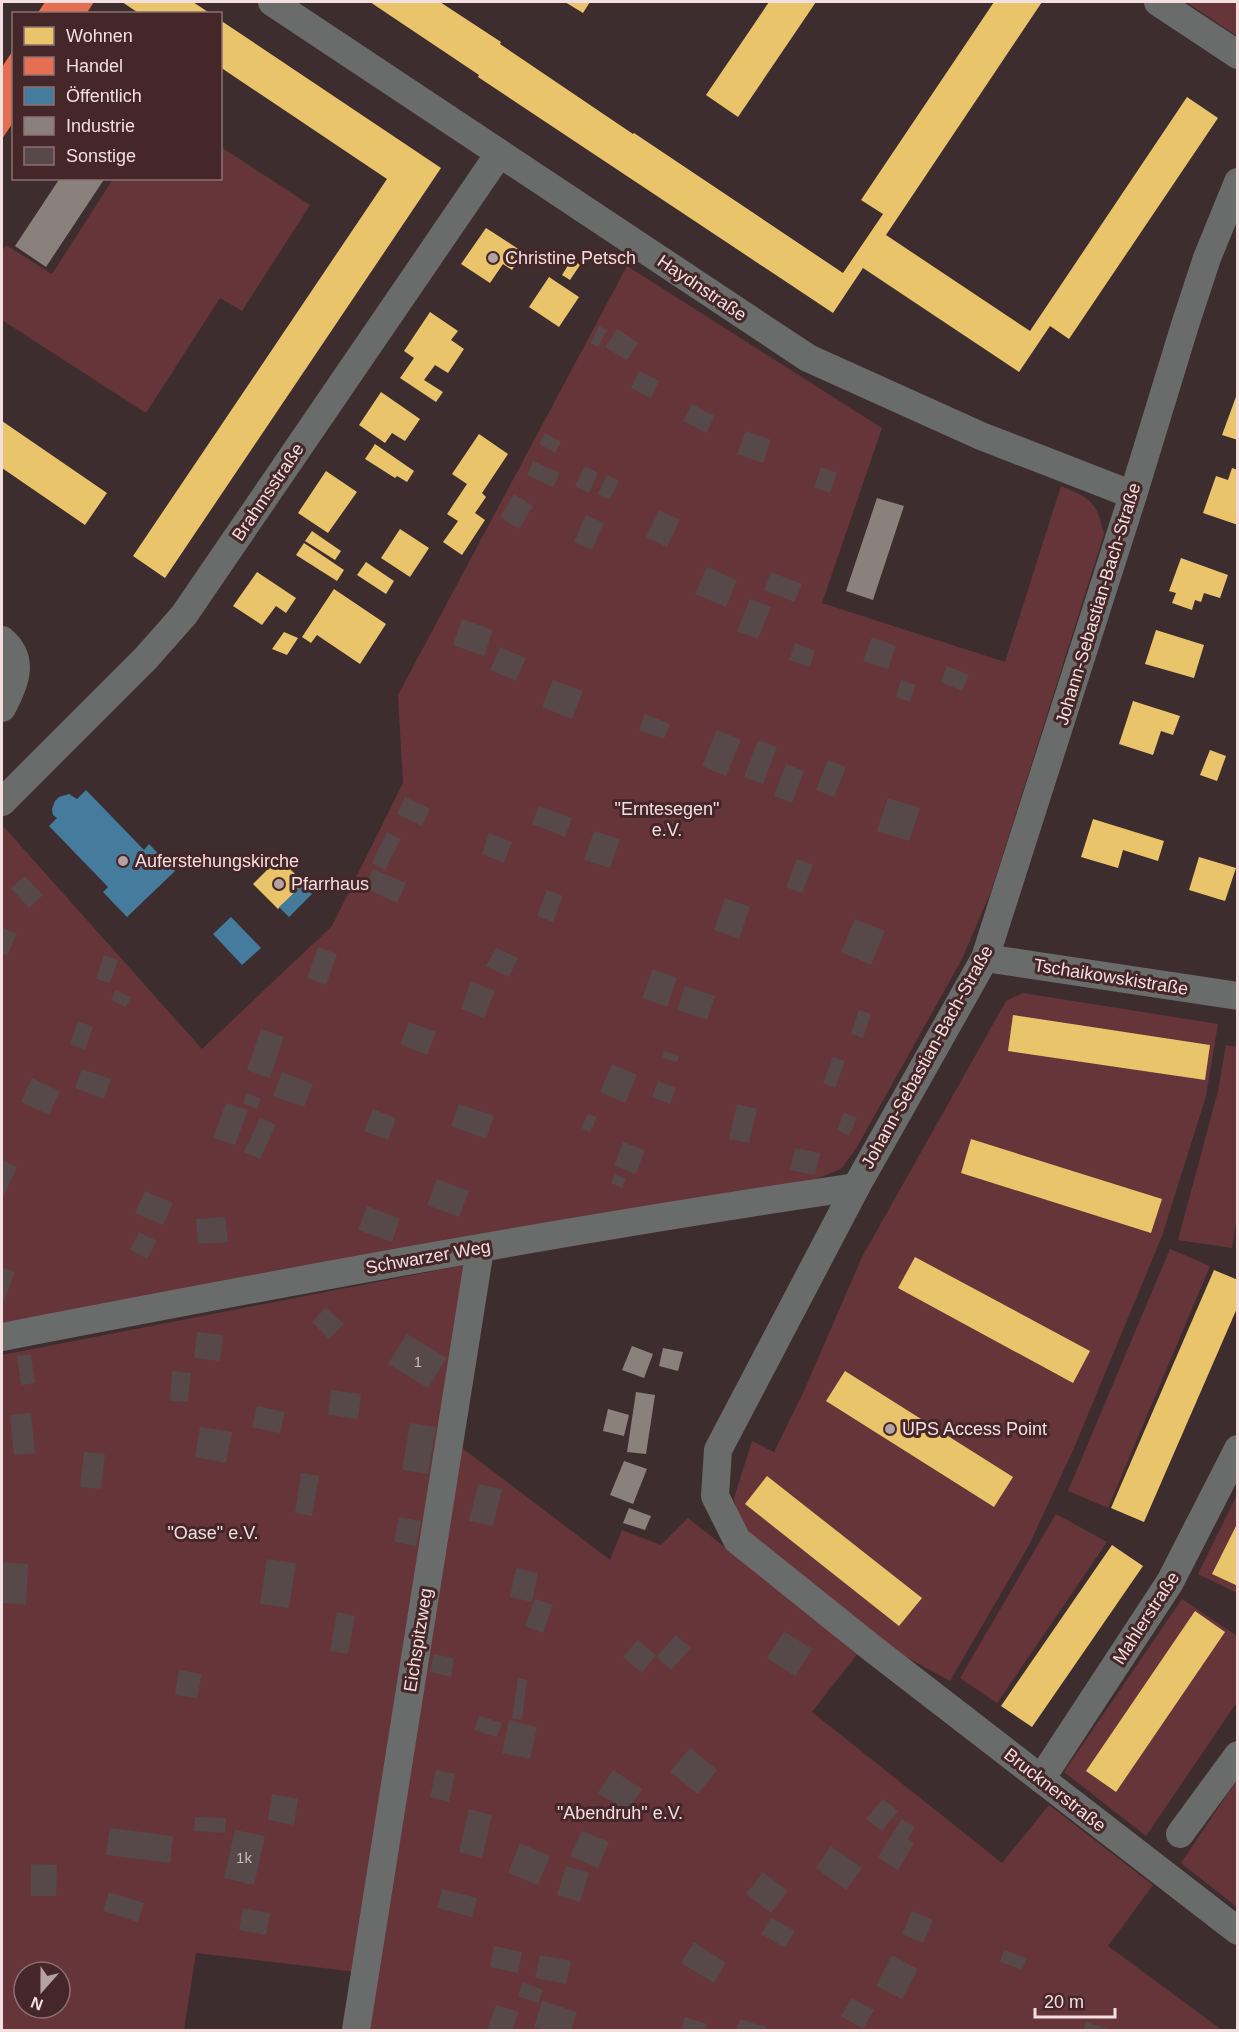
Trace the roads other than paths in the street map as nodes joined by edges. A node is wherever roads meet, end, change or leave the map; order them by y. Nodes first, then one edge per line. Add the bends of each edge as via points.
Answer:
1 (272, 2) edge
2 (1158, 2) edge
3 (1238, 55) edge
4 (500, 154) junction
5 (1238, 182) edge
6 (1133, 495) junction
7 (2, 640) edge
8 (2, 708) edge
9 (2, 802) edge
10 (986, 958) junction
11 (1238, 996) edge
12 (856, 1187) junction
13 (480, 1249) junction
14 (2, 1337) edge
15 (1238, 1449) edge
16 (873, 1649) joint
17 (1238, 1755) edge
18 (1041, 1779) junction
19 (1179, 1834) dead end
20 (1238, 1931) edge
21 (356, 2031) edge

1 - 4 street, Haydnstraße
2 - 3 street
4 - 6 street, Haydnstraße via 808,358 981,436
4 - 9 street, Brahmsstraße via 184,615
5 - 6 street, Johann-Sebastian-Bach-Straße via 1203,269
6 - 10 street, Johann-Sebastian-Bach-Straße
7 - 8 street via 11,648 16,662 15,677
10 - 11 street, Tschaikowskistraße
10 - 12 street, Johann-Sebastian-Bach-Straße
12 - 13 street, Schwarzer Weg via 695,1210
12 - 16 street, Johann-Sebastian-Bach-Straße via 718,1450 715,1496 737,1540
13 - 14 street, Schwarzer Weg
13 - 21 street, Eichspitzweg
15 - 18 street, Mahlerstraße via 1170,1582
16 - 18 street, Brucknerstraße
17 - 19 street
18 - 20 street, Brucknerstraße

